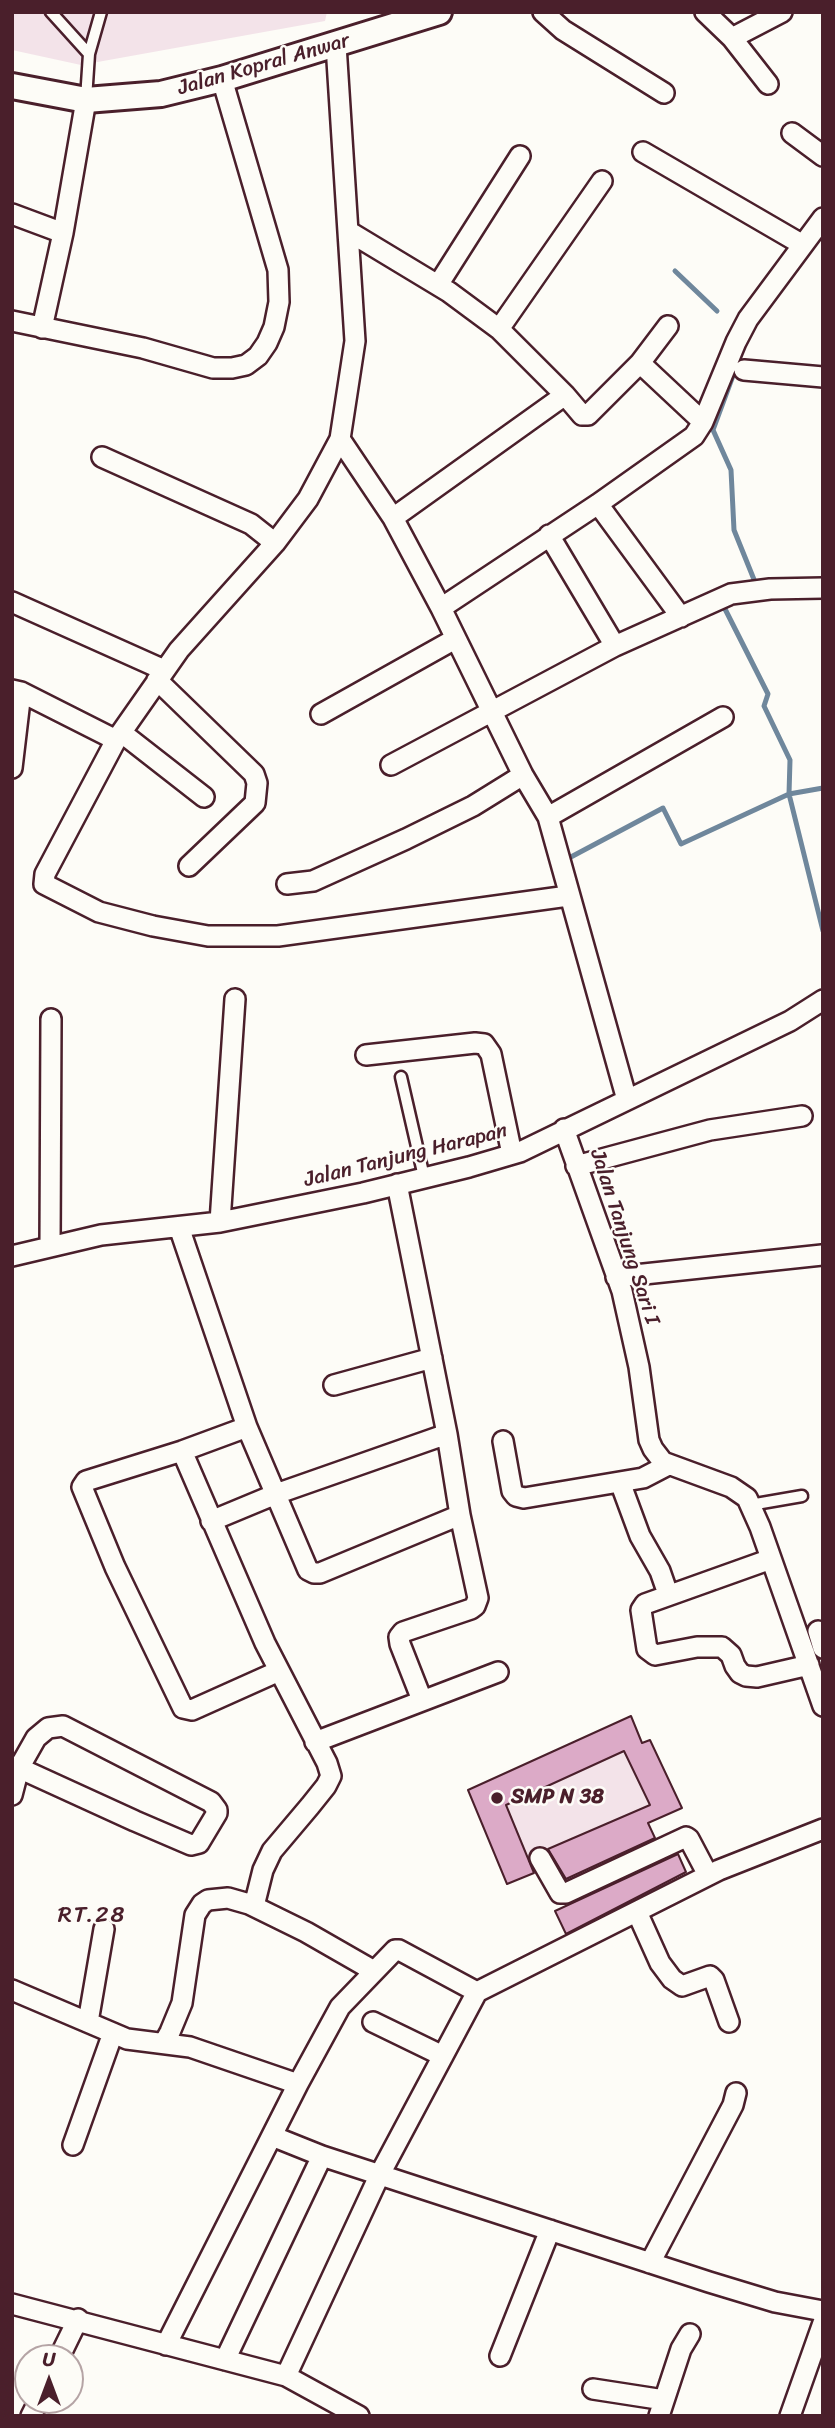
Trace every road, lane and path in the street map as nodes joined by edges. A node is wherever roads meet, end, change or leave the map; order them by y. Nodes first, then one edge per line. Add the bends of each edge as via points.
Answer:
1 (51, 12) edge
2 (101, 12) edge
3 (439, 12) edge
4 (543, 12) edge
5 (705, 12) edge
6 (782, 12) edge
7 (732, 38) junction
8 (336, 45) junction
9 (89, 54) junction
10 (222, 79) junction
11 (768, 84) dead end
12 (12, 86) edge
13 (664, 93) dead end
14 (86, 100) junction
15 (792, 133) dead end
16 (643, 152) dead end
17 (520, 156) dead end
18 (823, 156) edge
19 (601, 181) dead end
20 (12, 214) edge
21 (823, 218) edge
22 (348, 232) junction
23 (63, 233) junction
24 (803, 245) junction
25 (438, 285) junction
26 (12, 321) edge
27 (668, 326) dead end
28 (42, 328) junction
29 (499, 329) junction
30 (640, 363) junction
31 (744, 370) dead end
32 (823, 377) edge
33 (565, 395) junction
34 (703, 422) junction
35 (340, 439) junction
36 (102, 457) dead end
37 (598, 504) junction
38 (393, 518) junction
39 (549, 535) junction
40 (275, 543) junction
41 (823, 588) edge
42 (12, 602) edge
43 (441, 608) junction
44 (681, 617) junction
45 (455, 639) junction
46 (615, 646) junction
47 (161, 675) junction
48 (17, 691) edge
49 (492, 710) junction
50 (321, 713) dead end
51 (723, 717) dead end
52 (119, 736) junction
53 (391, 765) dead end
54 (12, 768) edge
55 (523, 775) junction
56 (204, 797) dead end
57 (548, 817) junction
58 (189, 866) dead end
59 (287, 884) dead end
60 (568, 896) junction
61 (235, 999) dead end
62 (823, 1000) edge
63 (51, 1019) dead end
64 (366, 1055) dead end
65 (401, 1077) dead end
66 (627, 1100) junction
67 (802, 1116) dead end
68 (564, 1129) junction
69 (512, 1154) junction
70 (576, 1166) junction
71 (424, 1177) junction
72 (397, 1184) junction
73 (220, 1222) junction
74 (179, 1227) junction
75 (50, 1247) junction
76 (822, 1255) edge
77 (12, 1256) edge
78 (616, 1278) junction
79 (432, 1358) junction
80 (334, 1385) dead end
81 (247, 1427) junction
82 (447, 1434) junction
83 (503, 1441) dead end
84 (181, 1451) junction
85 (668, 1465) junction
86 (620, 1482) junction
87 (276, 1494) junction
88 (802, 1496) dead end
89 (750, 1505) junction
90 (460, 1515) junction
91 (211, 1521) junction
92 (771, 1559) junction
93 (668, 1594) junction
94 (809, 1665) junction
95 (279, 1671) junction
96 (498, 1672) dead end
97 (422, 1700) junction
98 (823, 1706) edge
99 (315, 1742) junction
100 (16, 1767) edge
101 (12, 1795) edge
102 (823, 1829) edge
103 (540, 1858) dead end
104 (708, 1875) junction
105 (254, 1906) junction
106 (637, 1912) junction
107 (104, 1929) dead end
108 (374, 1971) junction
109 (12, 1990) edge
110 (477, 1992) junction
111 (88, 2022) junction
112 (373, 2022) dead end
113 (729, 2022) dead end
114 (113, 2033) junction
115 (164, 2043) junction
116 (443, 2056) junction
117 (298, 2084) junction
118 (736, 2093) dead end
119 (272, 2136) junction
120 (73, 2145) dead end
121 (322, 2156) junction
122 (380, 2174) junction
123 (550, 2230) junction
124 (650, 2263) junction
125 (12, 2304) edge
126 (823, 2311) edge
127 (78, 2319) junction
128 (823, 2323) edge
129 (690, 2334) dead end
130 (66, 2344) edge
131 (166, 2345) junction
132 (499, 2356) dead end
133 (225, 2360) junction
134 (286, 2376) junction
135 (593, 2389) dead end
136 (662, 2408) edge
137 (334, 2409) edge
138 (359, 2416) edge
139 (790, 2416) edge

1 - 9 lane
2 - 9 lane
3 - 8 street, Jalan Kopral Anwar
4 - 13 street via 563,30
5 - 7 street
6 - 7 street
7 - 11 street
8 - 10 street, Jalan Kopral Anwar
8 - 22 street
9 - 14 lane
10 - 14 street, Jalan Kopral Anwar via 162,94
10 - 28 street via 278,270 279,302 267,343 258,356 246,365 213,368 143,348
12 - 14 street, Jalan Kopral Anwar
14 - 23 street
15 - 18 street
16 - 24 street
17 - 25 street
19 - 29 street
20 - 23 street
21 - 24 street
22 - 25 street
22 - 35 street via 355,341
23 - 28 street
24 - 34 street via 748,319
25 - 29 street
26 - 28 street
27 - 30 street
29 - 33 street
30 - 33 street via 588,415 579,414
30 - 34 street
31 - 32 street
33 - 38 street
34 - 37 street via 694,436
35 - 38 street
35 - 40 street via 308,499
36 - 40 street via 251,524
37 - 39 street
37 - 44 street
38 - 43 street
39 - 43 street
39 - 46 street
40 - 47 street
41 - 44 street via 731,594
42 - 47 street
43 - 45 street
44 - 46 street
45 - 49 street
45 - 50 street
46 - 49 street
47 - 52 street
47 - 58 street via 254,774 257,783 255,803
48 - 52 street
48 - 54 street
49 - 53 street
49 - 55 street
51 - 57 street
52 - 56 street
52 - 60 street via 44,882 99,912 208,936 278,936
55 - 57 street
55 - 59 street via 407,839 313,881
57 - 60 street
60 - 66 street
61 - 73 street
62 - 66 street, Jalan Tanjung Harapan via 790,1021
63 - 75 street
64 - 69 street via 484,1044 491,1054
65 - 71 lane
66 - 68 street, Jalan Tanjung Harapan
67 - 70 street via 710,1130
68 - 69 street, Jalan Tanjung Harapan
68 - 70 street, Jalan Tanjung Sari I
69 - 71 street, Jalan Tanjung Harapan
70 - 78 street, Jalan Tanjung Sari I
71 - 72 street, Jalan Tanjung Harapan
72 - 73 street, Jalan Tanjung Harapan
72 - 79 street
73 - 74 street, Jalan Tanjung Harapan
74 - 75 street, Jalan Tanjung Harapan via 101,1235
74 - 81 street
75 - 77 street, Jalan Tanjung Harapan
76 - 78 street
78 - 85 street, Jalan Tanjung Sari I via 634,1341 649,1440 659,1459
79 - 80 street
79 - 82 street
81 - 84 street
81 - 87 street
82 - 87 street
82 - 90 street
83 - 86 street via 516,1496
84 - 91 street
84 - 95 street via 84,1483 115,1567 184,1709 192,1710
85 - 86 street via 643,1478
85 - 89 street via 735,1489
86 - 93 street
87 - 90 street via 308,1570 314,1573
87 - 91 street
88 - 89 lane
89 - 92 street
90 - 97 street via 477,1603 399,1637
91 - 95 street
92 - 93 street
92 - 94 street
93 - 94 street via 641,1608 651,1653 722,1647 740,1673 757,1677
94 - 98 street
95 - 99 street
96 - 97 street
97 - 99 street
99 - 105 street via 330,1771 329,1781 272,1851 262,1870
100 - 100 street via 191,1845 200,1843 217,1813 211,1802 63,1726 42,1732
100 - 101 street
102 - 104 street
103 - 104 street via 560,1893 566,1894 686,1837
104 - 106 street
105 - 108 street
105 - 115 street via 218,1898 198,1908 181,2003
106 - 110 street
106 - 113 street via 672,1979 682,1986 710,1976
107 - 111 street
108 - 110 street via 391,1951 399,1950
108 - 117 street via 340,2007
109 - 111 street
110 - 116 street
111 - 114 street
112 - 116 street
114 - 115 street
114 - 120 street
115 - 117 street via 190,2047
116 - 122 street
117 - 119 street
118 - 124 street
119 - 121 street
119 - 131 street
121 - 122 street
121 - 133 street
122 - 123 street
122 - 134 street
123 - 124 street
123 - 132 street
124 - 126 street via 775,2302
125 - 127 street
127 - 130 street
127 - 131 street
128 - 139 street
129 - 136 street
131 - 133 street
133 - 134 street
134 - 137 street
135 - 136 street
137 - 138 street

